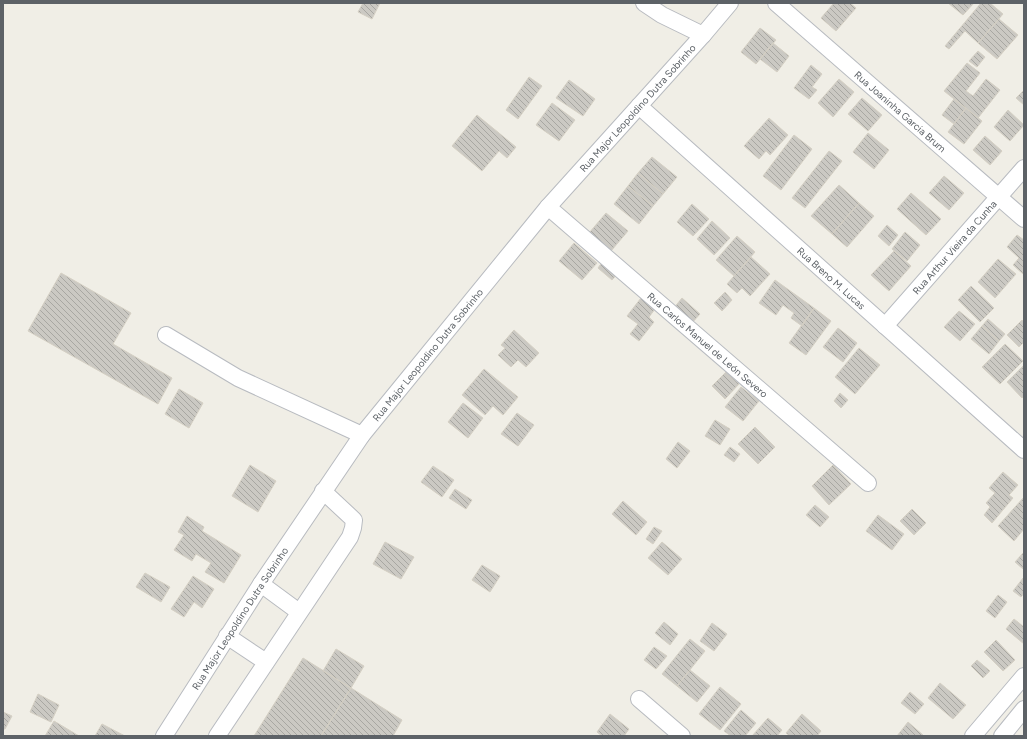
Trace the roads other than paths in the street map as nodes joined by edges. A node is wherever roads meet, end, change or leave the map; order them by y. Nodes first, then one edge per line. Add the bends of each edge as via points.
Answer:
1 (644, 3) edge
2 (730, 3) edge
3 (776, 3) edge
4 (703, 35) junction
5 (639, 106) junction
6 (1024, 168) edge
7 (998, 198) junction
8 (548, 207) junction
9 (1024, 219) edge
10 (885, 326) junction
11 (166, 335) dead end
12 (362, 435) junction
13 (1024, 450) edge
14 (868, 483) dead end
15 (323, 491) junction
16 (261, 584) junction
17 (299, 612) junction
18 (227, 636) junction
19 (266, 662) junction
20 (1024, 676) edge
21 (639, 699) dead end
22 (1024, 709) edge
23 (678, 735) edge
24 (164, 736) edge
25 (217, 736) edge
26 (973, 736) edge
27 (1002, 736) edge

1 - 4 street
2 - 4 street, Rua Major Leopoldino Dutra Sobrinho
3 - 7 street, Rua Joaninha Garcia Brum
4 - 5 street, Rua Major Leopoldino Dutra Sobrinho
5 - 8 street, Rua Major Leopoldino Dutra Sobrinho
5 - 10 street, Rua Breno M. Lucas
6 - 7 street, Rua Arthur Vieira da Cunha
7 - 9 street, Rua Joaninha Garcia Brum
7 - 10 street, Rua Arthur Vieira da Cunha
8 - 12 street, Rua Major Leopoldino Dutra Sobrinho
8 - 14 street, Rua Carlos Manuel de León Severo
10 - 13 street, Rua Breno M. Lucas
11 - 12 street via 238,378
12 - 15 street, Rua Major Leopoldino Dutra Sobrinho
15 - 16 street, Rua Major Leopoldino Dutra Sobrinho
15 - 17 street via 354,520 353,528
16 - 17 street
16 - 18 street, Rua Major Leopoldino Dutra Sobrinho
17 - 19 street
18 - 19 street
18 - 24 street, Rua Major Leopoldino Dutra Sobrinho
19 - 25 street
20 - 26 street
21 - 23 street
22 - 27 street

